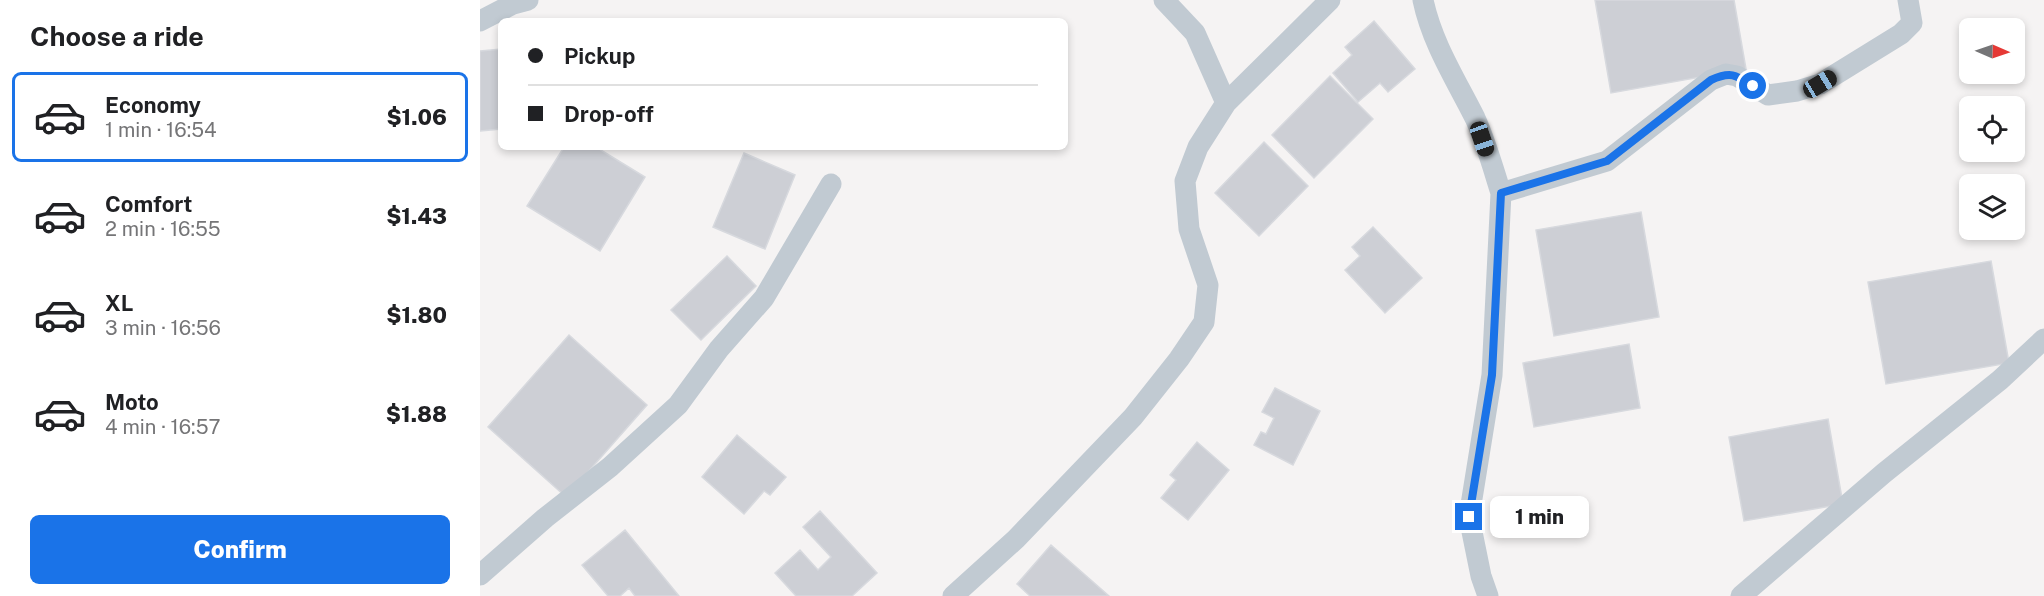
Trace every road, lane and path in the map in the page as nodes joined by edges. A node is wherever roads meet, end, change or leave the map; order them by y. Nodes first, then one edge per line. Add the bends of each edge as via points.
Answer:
1 (528, 0) edge
2 (1164, 0) edge
3 (1330, 0) edge
4 (1423, 0) edge
5 (1908, 0) edge
6 (480, 21) edge
7 (1226, 103) junction
8 (831, 184) dead end
9 (1501, 193) junction
10 (2044, 339) edge
11 (480, 574) edge
12 (952, 596) edge
13 (1488, 596) edge
14 (1741, 596) edge

1 - 6 street
2 - 7 street via 1195,33
3 - 7 street
4 - 9 street via 1444,59 1476,121
5 - 9 street via 1912,23 1901,34 1820,84 1768,95 1737,76 1720,76 1607,161
7 - 12 street via 1198,147 1185,181 1189,229 1208,285 1204,322 1133,417 1016,539
8 - 11 street via 764,298 719,349 678,405 610,467
9 - 13 street via 1492,375 1469,517
10 - 14 street

